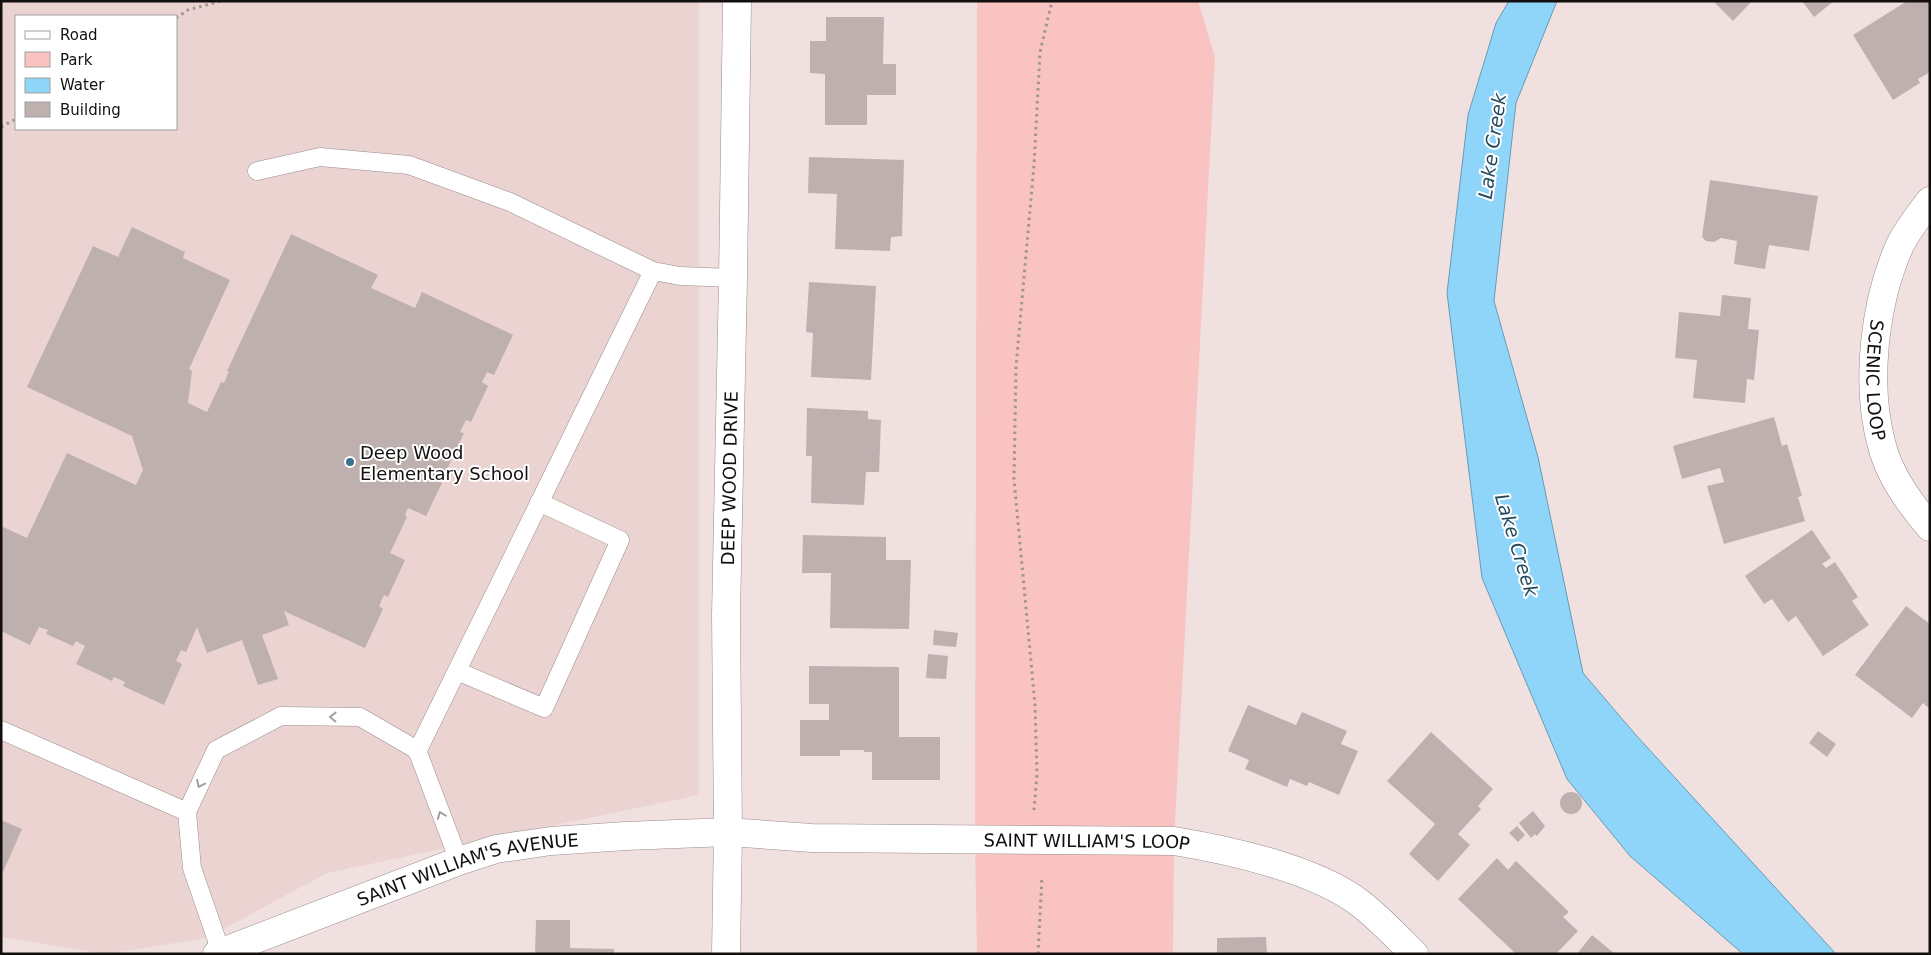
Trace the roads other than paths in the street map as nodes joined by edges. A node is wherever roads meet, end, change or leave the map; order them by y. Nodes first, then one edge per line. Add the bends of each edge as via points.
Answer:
1 (737, 1) edge
2 (257, 171) dead end
3 (1930, 201) edge
4 (653, 270) junction
5 (734, 278) junction
6 (539, 502) junction
7 (1930, 527) edge
8 (457, 672) junction
9 (1, 730) edge
10 (417, 752) junction
11 (187, 812) junction
12 (728, 832) junction
13 (459, 861) junction
14 (219, 953) edge
15 (726, 954) edge
16 (1414, 954) edge

1 - 5 street, DEEP WOOD DRIVE
2 - 4 lane via 320,157 410,164 510,202
3 - 7 street, SCENIC LOOP via 1910,226 1890,271 1877,325 1874,354 1874,410 1882,447 1892,474 1912,507
4 - 5 lane via 680,276
4 - 6 lane
5 - 12 street, DEEP WOOD DRIVE via 726,615
6 - 8 lane
6 - 8 lane via 620,540 544,708
8 - 10 lane
9 - 11 lane
10 -> 11 lane via 360,717 281,716 216,750
13 -> 10 lane
11 - 14 lane via 192,868
12 - 13 street, SAINT WILLIAM'S AVENUE via 551,842 496,849
12 - 15 street, DEEP WOOD DRIVE
12 - 16 street, SAINT WILLIAM'S LOOP via 812,838 1174,841 1223,849 1308,875 1344,893
13 - 14 street, SAINT WILLIAM'S AVENUE

